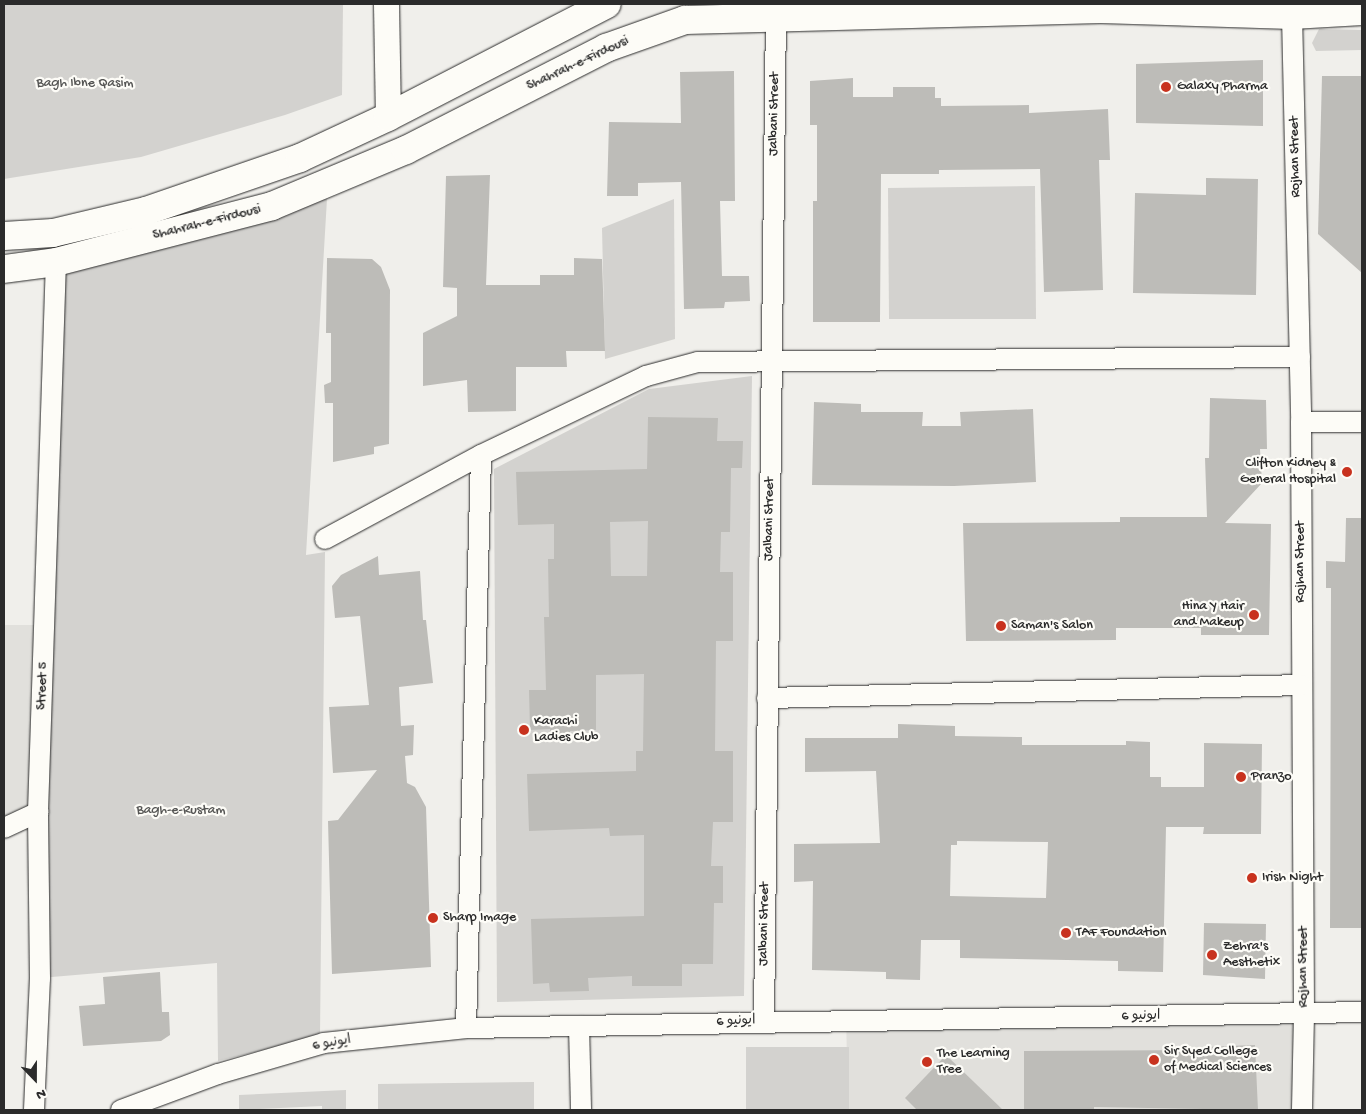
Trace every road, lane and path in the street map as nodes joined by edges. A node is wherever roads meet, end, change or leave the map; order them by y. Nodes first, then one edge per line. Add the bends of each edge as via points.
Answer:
1 (386, 4) edge
2 (607, 4) edge
3 (1101, 6) edge
4 (1362, 11) edge
5 (1292, 14) junction
6 (776, 16) junction
7 (388, 117) junction
8 (4, 236) edge
9 (56, 262) junction
10 (4, 269) edge
11 (1300, 357) junction
12 (772, 360) junction
13 (1301, 422) junction
14 (1362, 422) edge
15 (480, 455) junction
16 (325, 540) dead end
17 (1301, 684) junction
18 (767, 698) junction
19 (38, 812) junction
20 (4, 828) edge
21 (1362, 1012) edge
22 (1304, 1014) junction
23 (764, 1022) junction
24 (579, 1026) junction
25 (466, 1028) junction
26 (34, 1110) edge
27 (121, 1110) edge
28 (581, 1110) edge
29 (1302, 1110) edge

1 - 7 street
2 - 7 main road, Shahrah-e-Firdousi
3 - 5 main road, Shahrah-e-Firdousi
3 - 6 main road, Shahrah-e-Firdousi
4 - 5 main road, Shahrah-e-Firdousi
5 - 11 street, Rojhan Street
6 - 9 main road, Shahrah-e-Firdousi via 685,20 606,48 406,150 272,206
6 - 12 street, Jalbani Street
7 - 8 main road, Shahrah-e-Firdousi via 300,158 146,210 54,232
9 - 10 main road, Shahrah-e-Firdousi
9 - 19 street, Street 5
11 - 12 street
11 - 13 street, Rojhan Street
12 - 15 street via 698,362 646,376
12 - 18 street, Jalbani Street
13 - 14 street
13 - 17 street, Rojhan Street
15 - 16 street
15 - 25 street
17 - 18 street
17 - 22 street, Rojhan Street
18 - 23 street, Jalbani Street
19 - 20 street
19 - 26 street, Street 5 via 40,978
21 - 22 street, ایونیو 6
22 - 23 street, ایونیو 6
22 - 29 street, Rojhan Street
23 - 24 street, ایونیو 6
24 - 25 street, ایونیو 6
24 - 28 street
25 - 27 street, ایونیو 6 via 324,1044 218,1074

